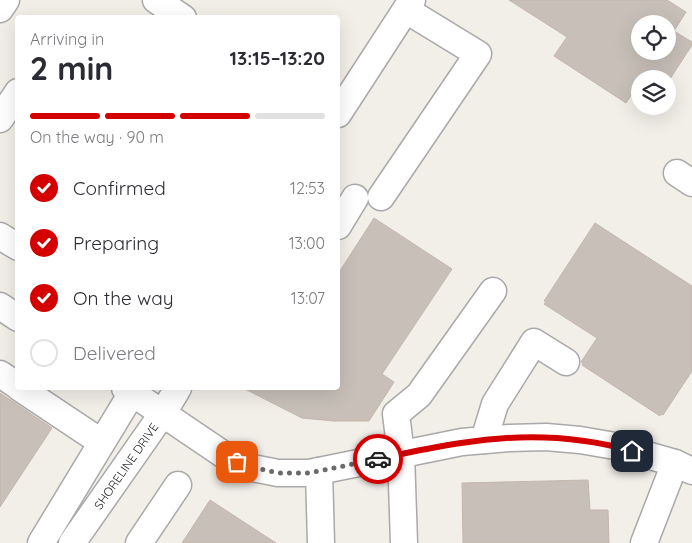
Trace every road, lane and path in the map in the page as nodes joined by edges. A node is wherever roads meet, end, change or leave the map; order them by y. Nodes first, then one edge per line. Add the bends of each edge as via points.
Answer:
1 (6, 0) edge
2 (409, 5) edge
3 (0, 9) edge
4 (15, 96) edge
5 (340, 111) edge
6 (0, 119) edge
7 (381, 197) dead end
8 (355, 198) dead end
9 (340, 223) edge
10 (0, 236) edge
11 (15, 246) edge
12 (493, 290) dead end
13 (0, 306) edge
14 (15, 316) edge
15 (566, 362) dead end
16 (0, 374) edge
17 (15, 384) edge
18 (23, 390) edge
19 (130, 390) edge
20 (132, 390) edge
21 (177, 390) edge
22 (162, 413) junction
23 (484, 440) junction
24 (101, 442) junction
25 (401, 454) junction
26 (686, 463) edge
27 (319, 471) junction
28 (178, 485) dead end
29 (41, 543) edge
30 (72, 543) edge
31 (139, 543) edge
32 (321, 543) edge
33 (404, 543) edge
34 (644, 543) edge

1 - 3 street
2 - 5 street
2 - 7 street via 478,54
4 - 6 street
8 - 9 street
10 - 11 street
12 - 25 street via 419,395 396,414
13 - 14 street
15 - 23 street via 534,342 495,404
16 - 17 street
18 - 24 street
19 - 24 street
20 - 22 street
21 - 22 street, SHORELINE DRIVE
22 - 27 street via 227,457 247,466 278,473
22 - 30 street, SHORELINE DRIVE
23 - 25 street
23 - 26 street via 546,437 580,440
24 - 29 street
25 - 27 street
25 - 33 street
26 - 34 street
27 - 32 street
28 - 31 street

